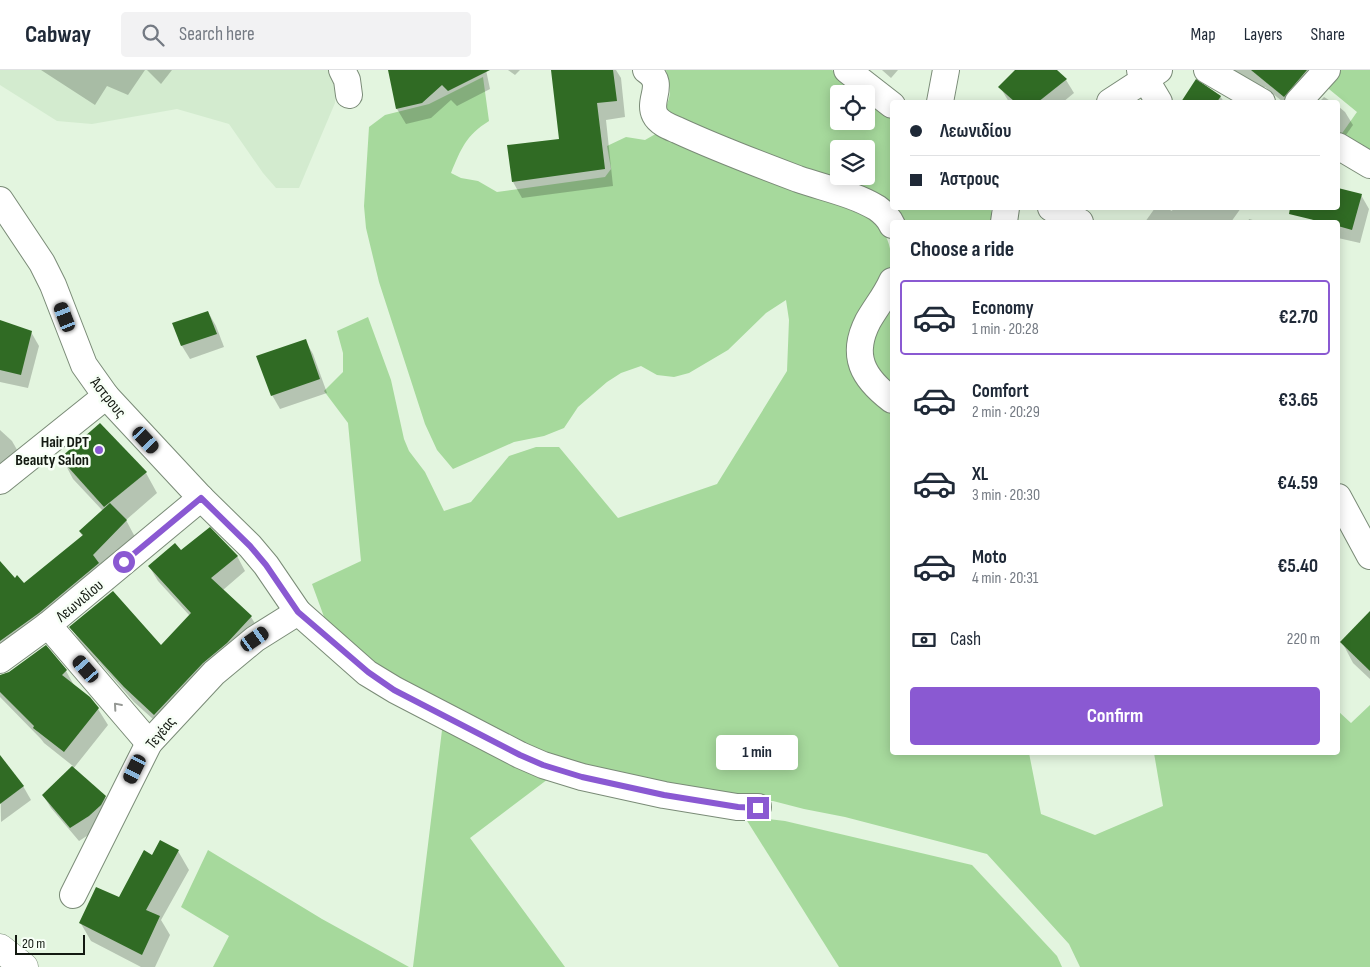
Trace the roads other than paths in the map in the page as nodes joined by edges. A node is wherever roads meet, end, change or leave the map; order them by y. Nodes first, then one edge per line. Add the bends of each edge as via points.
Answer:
1 (646, 70) edge
2 (847, 70) edge
3 (946, 70) edge
4 (1207, 70) edge
5 (1328, 70) edge
6 (1148, 73) edge
7 (940, 100) edge
8 (1113, 100) edge
9 (1158, 100) edge
10 (1259, 100) edge
11 (1300, 100) edge
12 (890, 103) edge
13 (1340, 147) edge
14 (1370, 165) edge
15 (0, 200) edge
16 (1055, 210) edge
17 (1076, 220) edge
18 (890, 222) edge
19 (890, 284) edge
20 (106, 396) junction
21 (890, 398) edge
22 (0, 481) edge
23 (201, 498) junction
24 (1340, 501) edge
25 (1370, 556) edge
26 (298, 612) junction
27 (48, 625) junction
28 (0, 660) edge
29 (149, 743) junction
30 (758, 808) dead end
31 (73, 895) dead end
32 (0, 948) edge
33 (24, 967) edge

1 - 18 street via 655,80 654,110 660,121 771,168 865,202 883,213
2 - 12 street
3 - 7 street
4 - 10 street
5 - 11 street
6 - 8 street
6 - 9 street
13 - 14 street
15 - 20 street, Άστρους via 42,263 84,365
16 - 17 street
19 - 21 street via 868,321 860,344 862,367 878,389
20 - 22 street
20 - 23 street, Άστρους
23 - 26 street, Άστρους via 250,546
23 - 27 street, Λεωνιδίου
24 - 25 street
26 - 29 street, Τεγέας via 248,643 214,672
26 - 30 street, Άστρους via 394,690 543,765 664,795
27 - 28 street, Λεωνιδίου
29 -> 27 street
29 - 31 street, Τεγέας
32 - 33 main road

